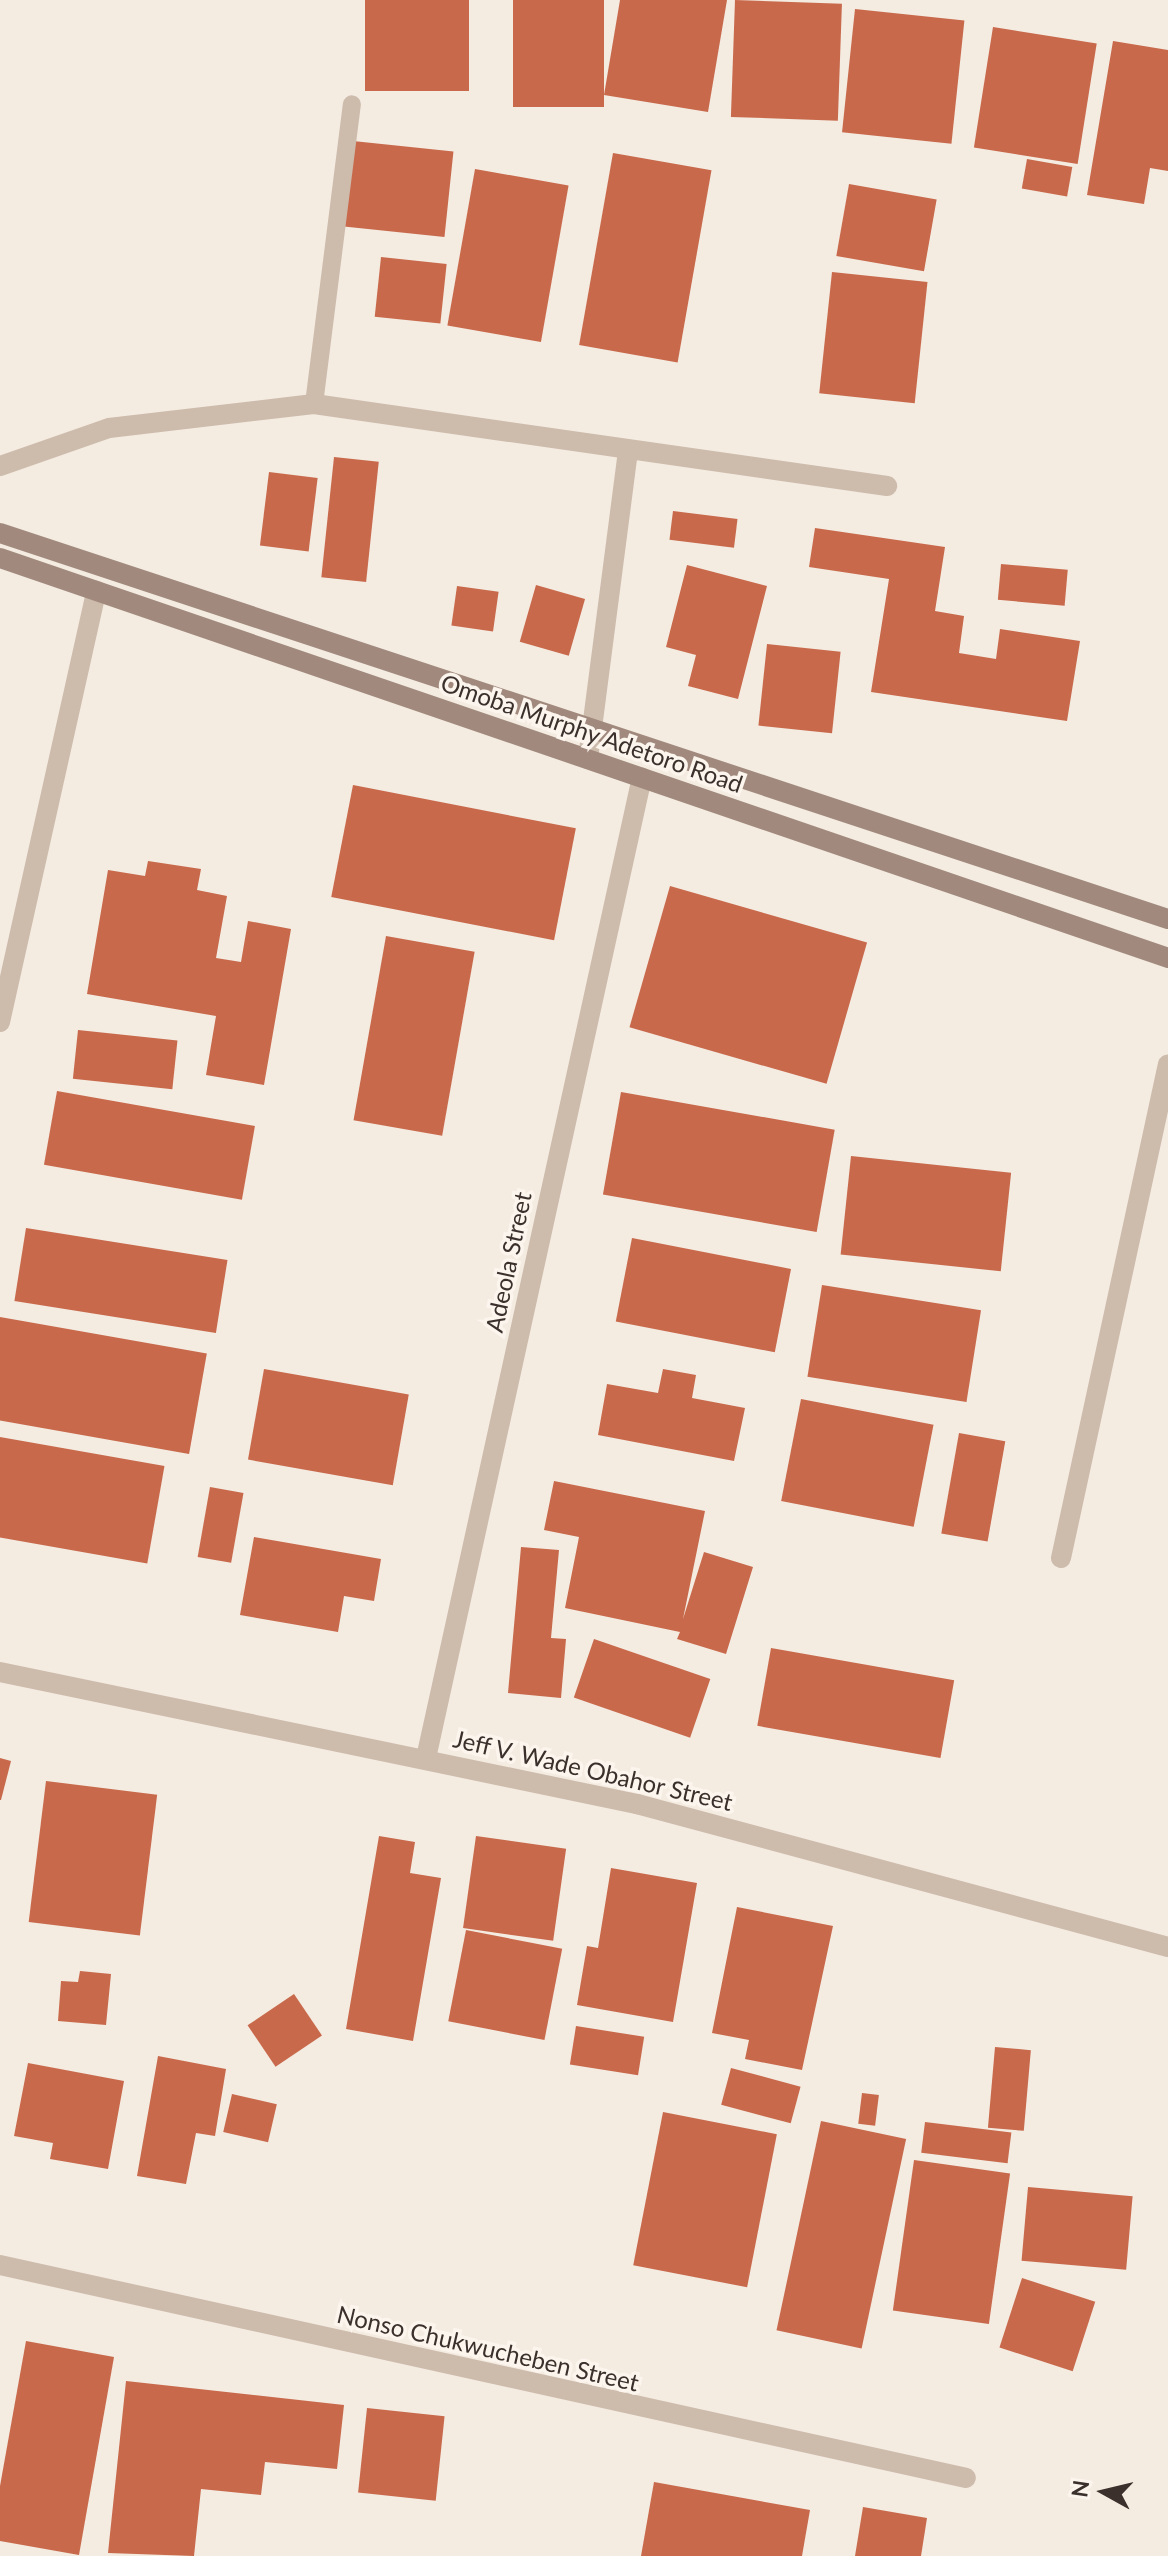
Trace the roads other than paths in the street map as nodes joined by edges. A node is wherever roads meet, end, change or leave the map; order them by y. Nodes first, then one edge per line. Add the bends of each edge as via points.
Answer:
1 (352, 104) dead end
2 (314, 404) junction
3 (628, 453) junction
4 (0, 466) edge
5 (887, 486) dead end
6 (0, 533) edge
7 (0, 558) edge
8 (96, 591) junction
9 (592, 727) junction
10 (588, 759) junction
11 (642, 777) junction
12 (1168, 919) edge
13 (1168, 958) edge
14 (0, 1022) edge
15 (1168, 1064) edge
16 (1061, 1558) dead end
17 (0, 1672) edge
18 (426, 1758) junction
19 (1168, 1947) edge
20 (0, 2265) edge
21 (966, 2478) dead end

1 - 2 lane
2 - 3 street
2 - 4 street via 109,428
3 - 5 street
3 - 9 street
6 - 9 street, Omoba Murphy Adetoro Road
7 - 8 street, Omoba Murphy Adetoro Road
8 - 10 street, Omoba Murphy Adetoro Road
8 - 14 street
9 - 10 street
9 - 12 street, Omoba Murphy Adetoro Road
10 - 11 street, Omoba Murphy Adetoro Road
11 - 13 street, Omoba Murphy Adetoro Road
11 - 18 street, Adeola Street
15 - 16 street
17 - 18 street, Jeff V. Wade Obahor Street
18 - 19 street, Jeff V. Wade Obahor Street via 637,1804
20 - 21 street, Nonso Chukwucheben Street

